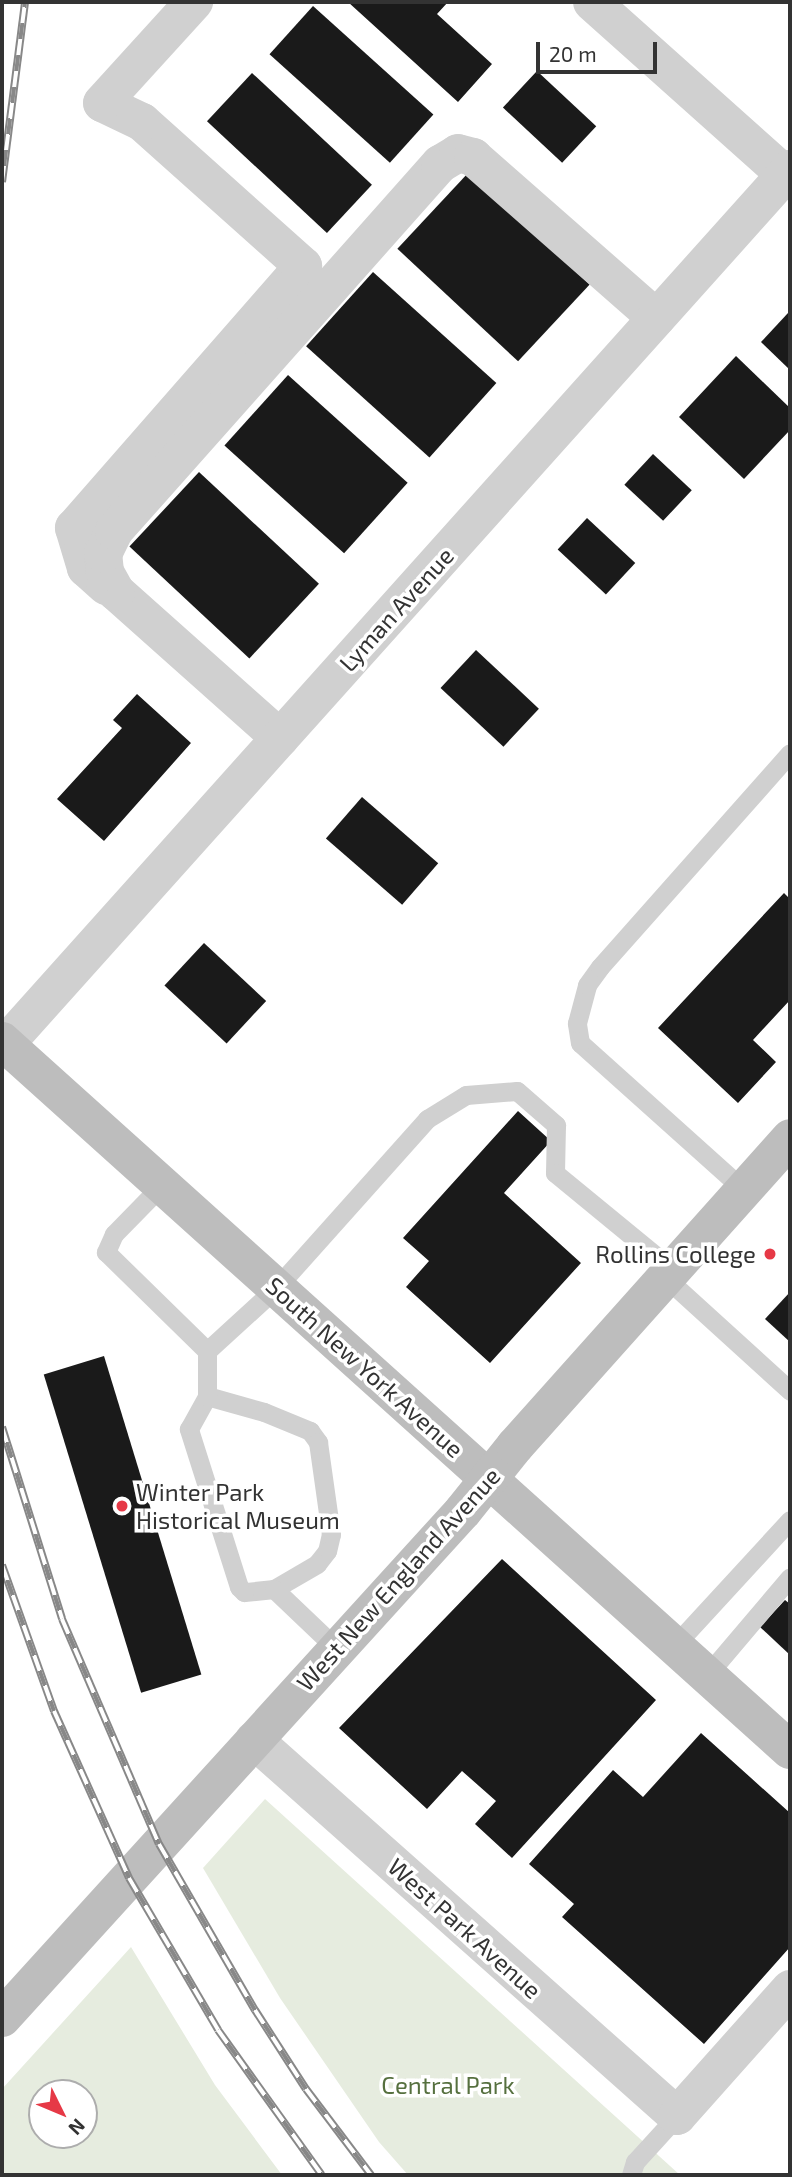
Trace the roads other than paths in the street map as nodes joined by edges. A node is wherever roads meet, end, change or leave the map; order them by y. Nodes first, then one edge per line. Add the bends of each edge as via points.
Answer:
1 (194, 2) edge
2 (592, 2) edge
3 (789, 174) edge
4 (656, 318) junction
5 (139, 616) junction
6 (280, 738) junction
7 (790, 753) edge
8 (3, 1044) edge
9 (790, 1138) edge
10 (162, 1185) junction
11 (744, 1190) junction
12 (669, 1274) junction
13 (276, 1287) junction
14 (207, 1351) junction
15 (790, 1391) edge
16 (207, 1396) junction
17 (488, 1479) junction
18 (790, 1520) edge
19 (790, 1577) edge
20 (274, 1589) junction
21 (674, 1646) junction
22 (337, 1649) junction
23 (707, 1675) junction
24 (254, 1740) junction
25 (790, 1750) edge
26 (790, 1989) edge
27 (2, 2018) edge
28 (677, 2116) junction
29 (631, 2175) edge

1 - 5 street via 102,103 142,122 303,266 74,528 86,568
2 - 3 street
3 - 4 street, Lyman Avenue
4 - 5 street via 473,157 458,153 440,164 114,531 103,564 116,592
4 - 6 street, Lyman Avenue
5 - 6 street
6 - 8 street, Lyman Avenue
7 - 11 lane via 600,967 587,985 577,1023 580,1043
8 - 10 street, South New York Avenue
9 - 11 street, West New England Avenue
10 - 13 street, South New York Avenue
10 - 14 lane via 114,1234 106,1252
11 - 12 street, West New England Avenue
12 - 13 lane via 555,1173 556,1125 517,1091 466,1095 427,1119
12 - 15 lane
12 - 17 street, West New England Avenue
13 - 14 lane
13 - 17 street, South New York Avenue
14 - 16 lane
16 - 20 lane via 189,1429 239,1587 244,1592
16 - 20 lane via 298,1427 318,1442 331,1534 327,1551 317,1563
17 - 21 street, South New York Avenue
17 - 22 street, West New England Avenue
18 - 21 lane
19 - 23 lane
20 - 22 lane
21 - 23 street, South New York Avenue
22 - 24 street, West New England Avenue
23 - 25 street, South New York Avenue
24 - 27 street, West New England Avenue
24 - 28 street, West Park Avenue
26 - 28 street
28 - 29 lane via 635,2162

